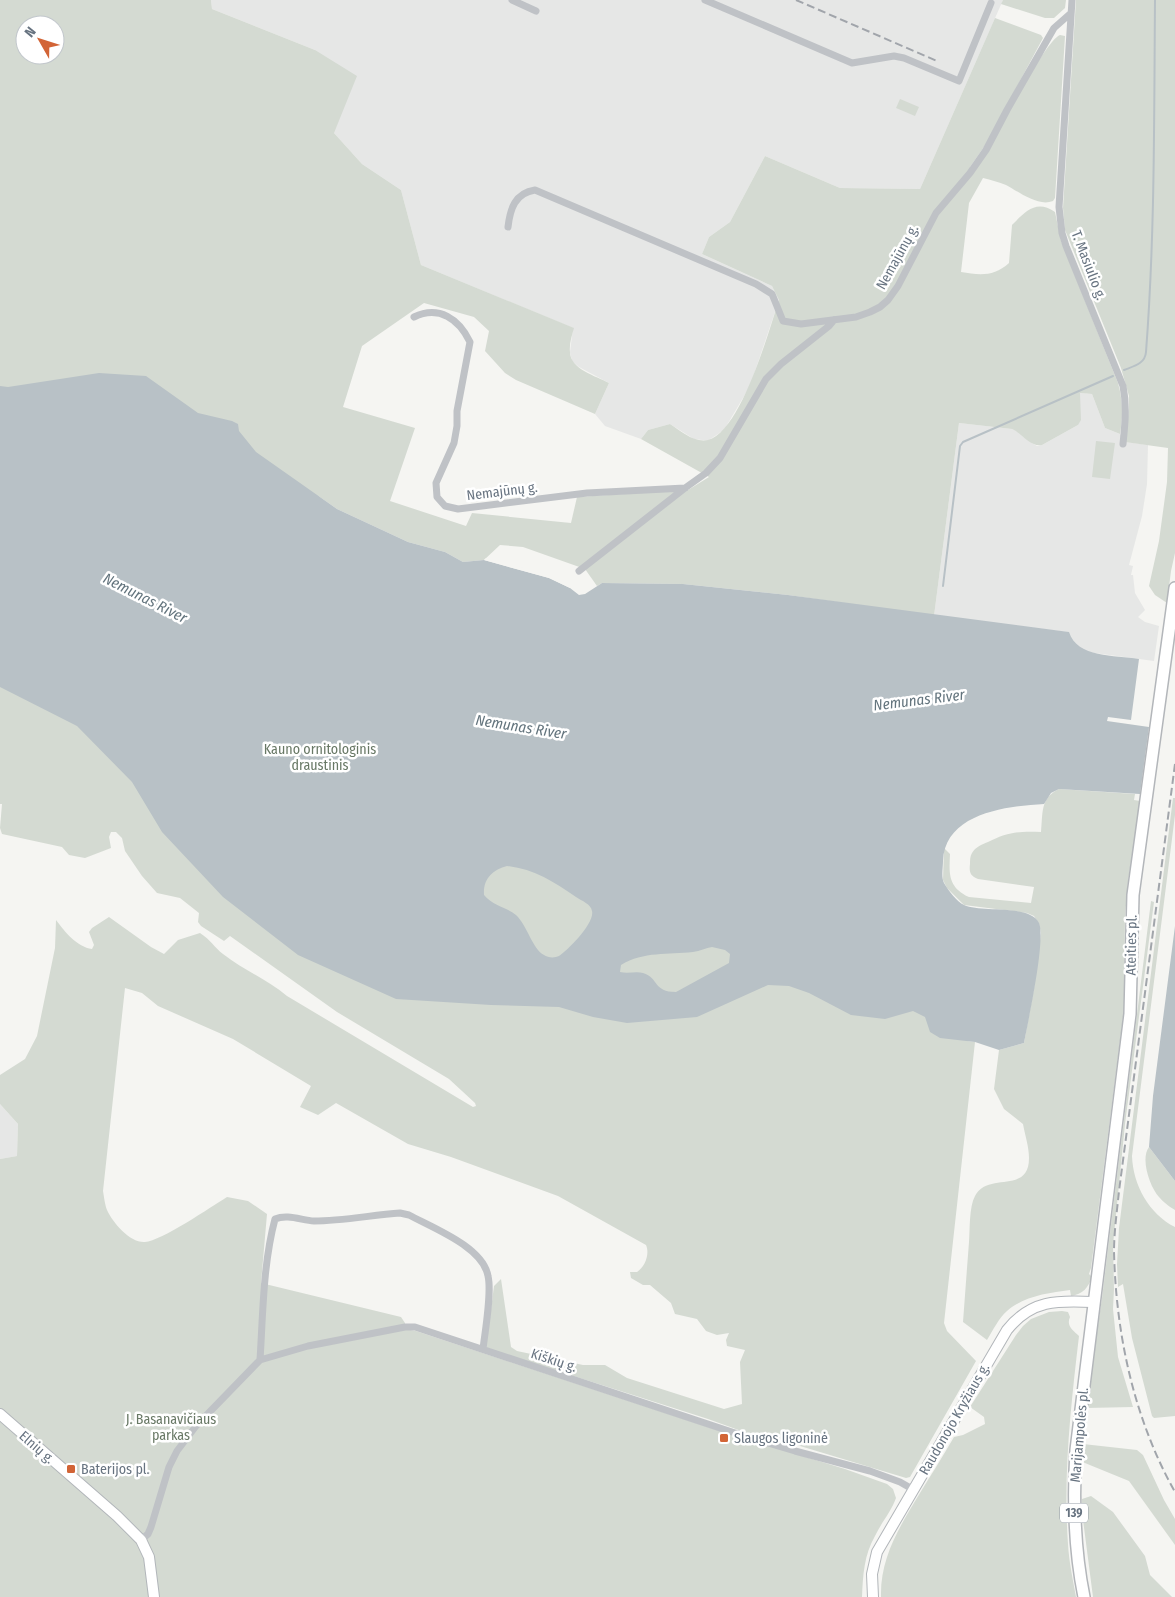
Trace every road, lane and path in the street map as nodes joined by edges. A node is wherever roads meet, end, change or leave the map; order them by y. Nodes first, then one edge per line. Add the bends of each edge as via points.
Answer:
1 (512, 0) edge
2 (705, 0) edge
3 (1072, 0) edge
4 (991, 3) dead end
5 (536, 11) dead end
6 (1071, 13) junction
7 (508, 227) dead end
8 (414, 317) dead end
9 (834, 320) junction
10 (1123, 444) dead end
11 (684, 488) junction
12 (579, 571) dead end
13 (1175, 588) edge
14 (1093, 1302) junction
15 (483, 1349) junction
16 (260, 1360) junction
17 (0, 1414) edge
18 (914, 1490) junction
19 (141, 1540) junction
20 (154, 1597) edge
21 (873, 1597) edge
22 (1084, 1597) edge

1 - 5 street
2 - 4 street via 852,63 894,56 959,81
3 - 6 street, T. Masiulio g.
6 - 9 street, Nemajūnų g. via 1054,28 986,150 936,213 888,300 870,312
6 - 10 street, T. Masiulio g. via 1060,221 1066,246 1123,386 1126,401
7 - 9 street, Nemajūnų g. via 509,215 519,196 535,190 756,284 772,294 783,321 801,324
8 - 11 street, Nemajūnų g. via 424,312 449,316 458,322 470,342 454,443 436,483 436,498 445,506 458,509 587,493
9 - 11 street via 772,372 758,390 720,458 706,473
11 - 12 street
13 - 14 main road, Ateities pl. via 1133,895 1128,1030
14 - 18 main road, Raudonojo Kryžiaus g. via 1040,1304 1012,1323
14 - 22 main road, Marijampolės pl. / 139 via 1074,1479 1075,1533
15 - 16 street, Kiškių g. via 425,1329 405,1326 308,1346
15 - 16 street via 489,1278 483,1263 462,1243 409,1214 322,1221 286,1216 275,1219 271,1235
15 - 18 street, Kiškių g. via 732,1432 870,1471
16 - 19 street via 196,1426 177,1451 169,1467 152,1527
17 - 19 main road, Elnių g.
18 - 21 main road, Raudonojo Kryžiaus g. via 877,1552 872,1574
19 - 20 main road via 148,1557

